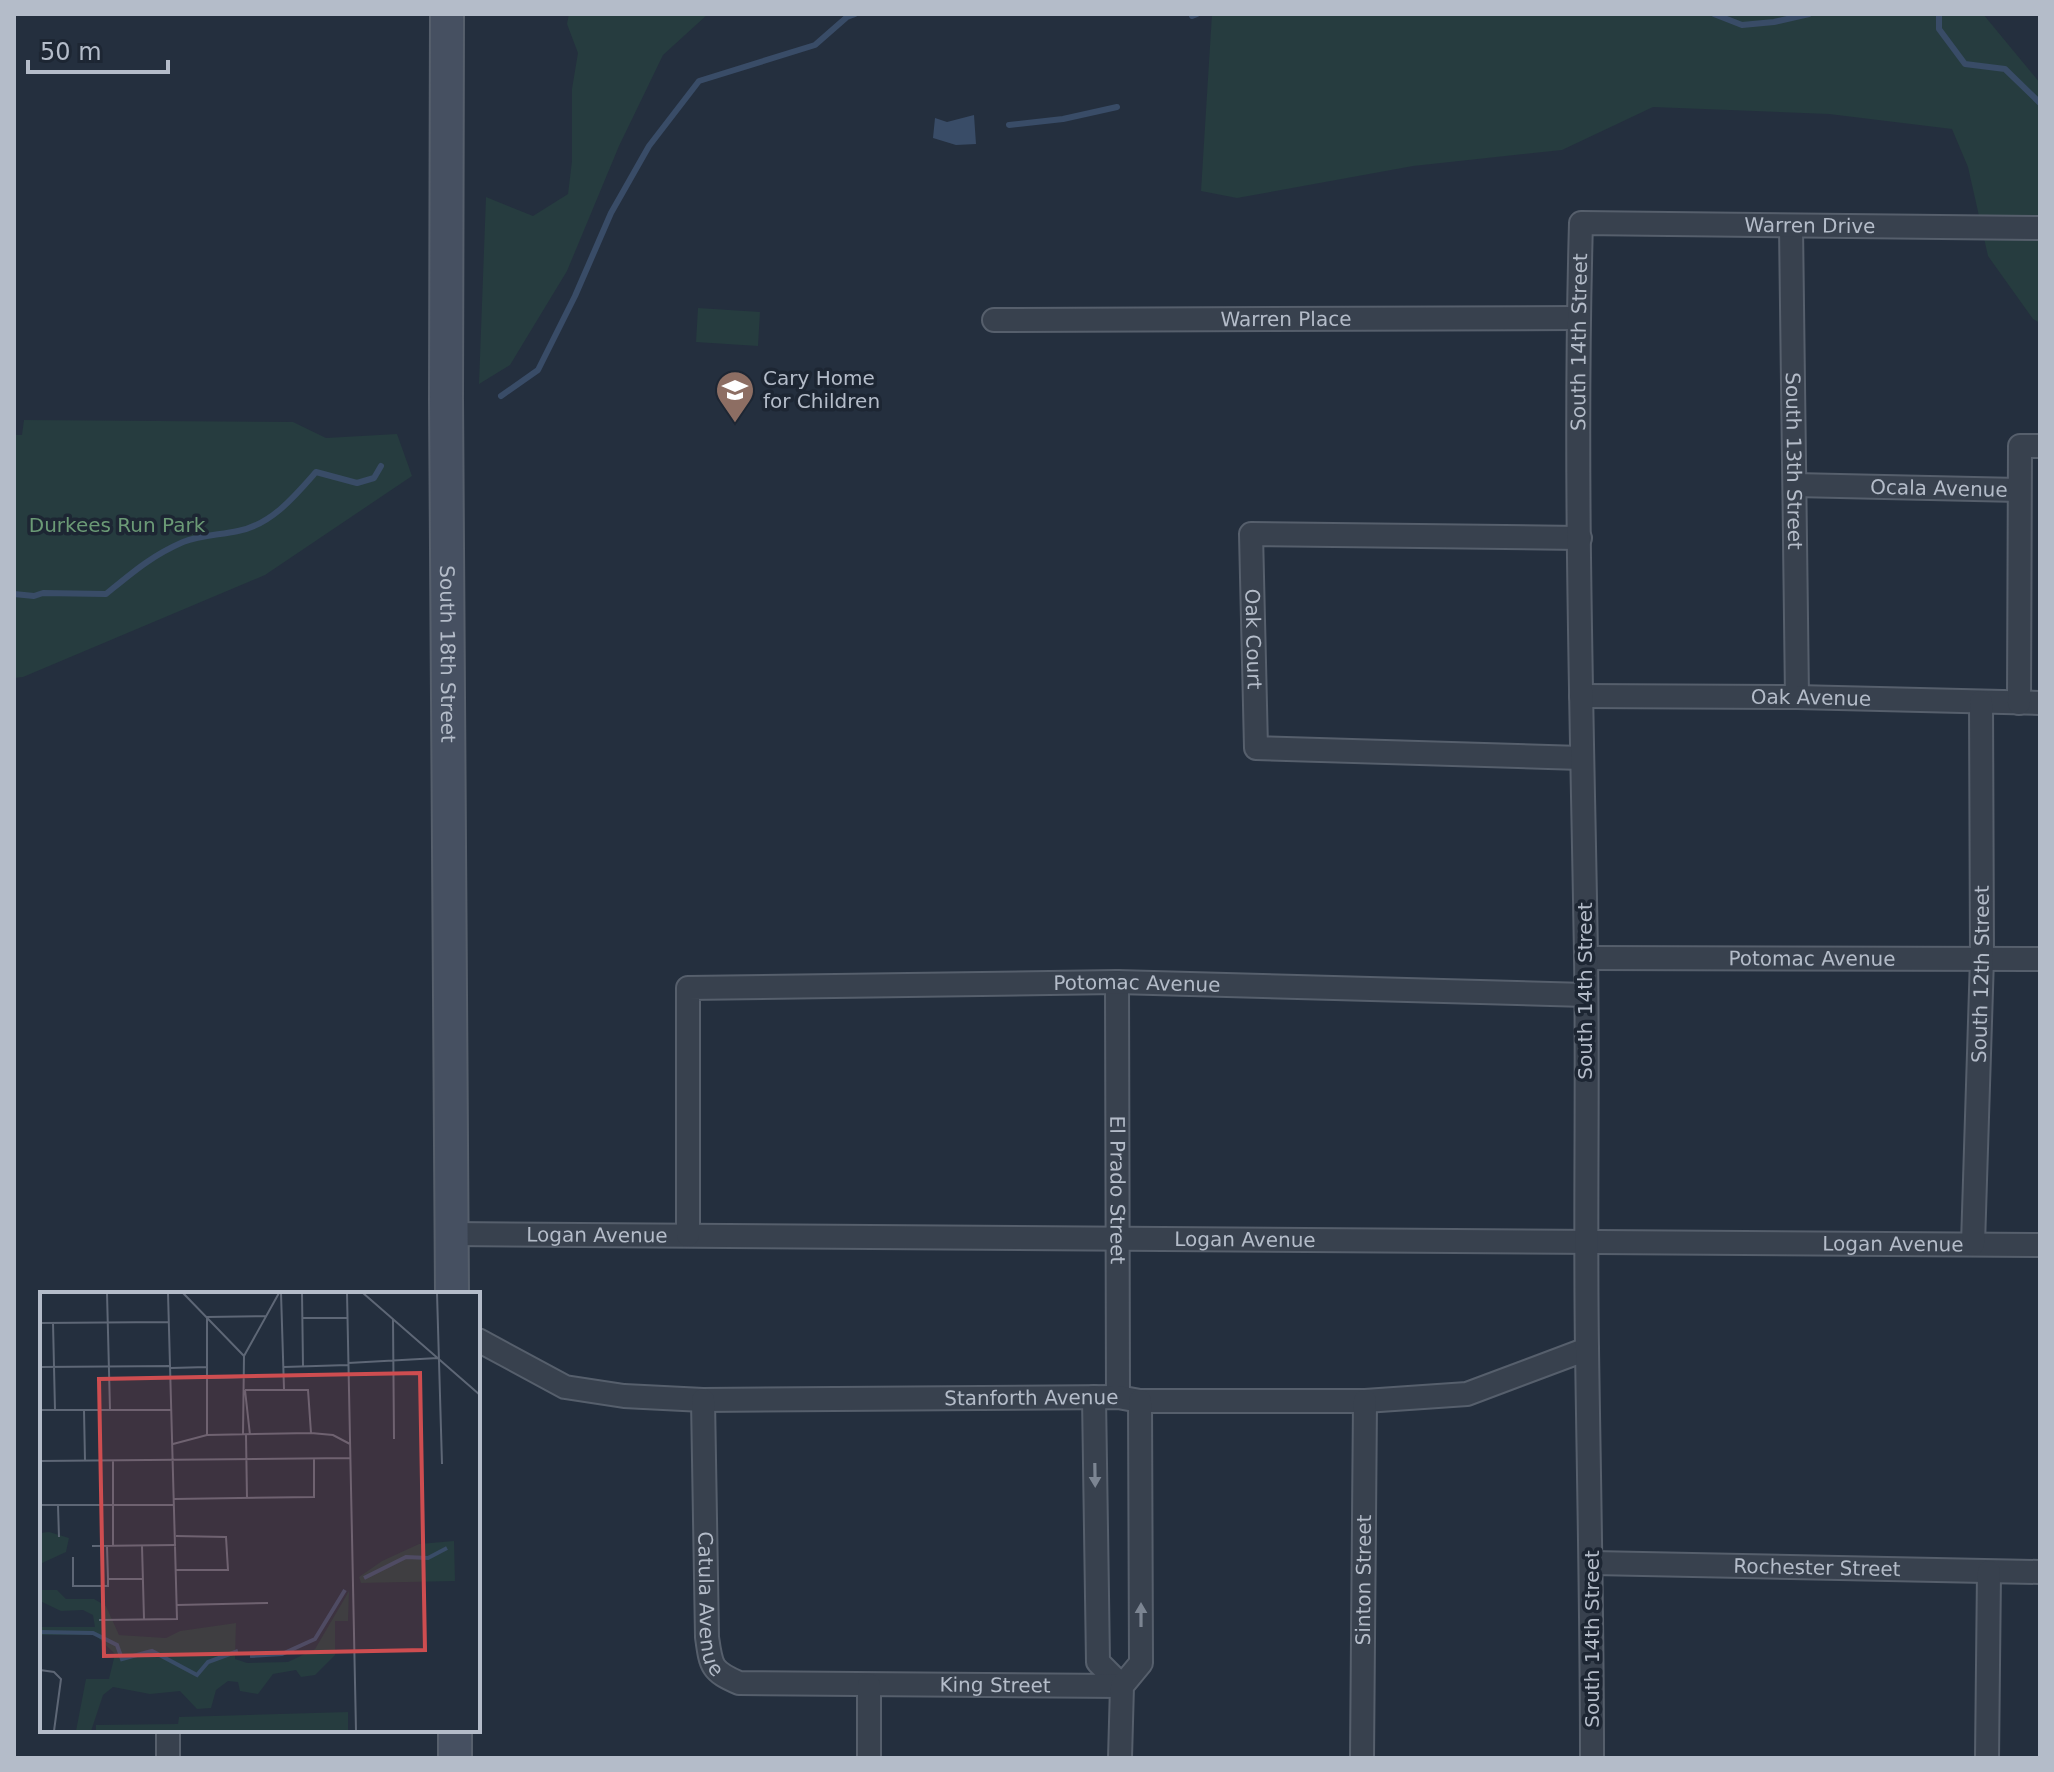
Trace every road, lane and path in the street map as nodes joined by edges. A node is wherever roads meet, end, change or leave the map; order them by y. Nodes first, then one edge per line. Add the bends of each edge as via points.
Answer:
1 (447, 14) edge
2 (1581, 223) joint
3 (1791, 227) junction
4 (2040, 228) edge
5 (1578, 318) junction
6 (994, 320) dead end
7 (2040, 446) edge
8 (1795, 485) junction
9 (2019, 490) junction
10 (1580, 538) junction
11 (1581, 696) junction
12 (1797, 697) junction
13 (1981, 702) junction
14 (2030, 703) edge
15 (1581, 758) junction
16 (1586, 958) junction
17 (1982, 958) junction
18 (2040, 959) edge
19 (1117, 982) junction
20 (1586, 995) junction
21 (451, 1234) junction
22 (688, 1235) junction
23 (1116, 1239) junction
24 (1587, 1243) junction
25 (1973, 1244) junction
26 (2040, 1245) edge
27 (452, 1292) edge
28 (480, 1341) edge
29 (1587, 1349) junction
30 (1094, 1397) junction
31 (1129, 1399) junction
32 (703, 1400) junction
33 (1365, 1401) junction
34 (1593, 1563) junction
35 (1989, 1572) junction
36 (2040, 1572) edge
37 (869, 1685) junction
38 (1122, 1686) junction
39 (168, 1732) edge
40 (455, 1732) edge
41 (168, 1758) edge
42 (455, 1758) edge
43 (869, 1758) edge
44 (1120, 1758) edge
45 (1362, 1758) edge
46 (1592, 1758) edge
47 (1987, 1758) edge

1 - 21 main road, South 18th Street
2 - 3 street, Warren Drive
2 - 5 street, South 14th Street
3 - 4 street, Warren Drive
3 - 8 street, South 13th Street
5 - 6 street, Warren Place
5 - 10 street, South 14th Street
7 - 9 street, Ocala Avenue via 2020,446
8 - 9 street, Ocala Avenue
8 - 12 street, South 13th Street
9 - 14 street
10 - 11 street, South 14th Street
10 - 15 street, Oak Court via 1251,534 1256,748
11 - 12 street, Oak Avenue
11 - 15 street, South 14th Street
12 - 13 street, Oak Avenue
13 - 14 street, Oak Avenue
13 - 17 street, South 12th Street
15 - 16 street, South 14th Street
16 - 17 street, Potomac Avenue
16 - 20 street, South 14th Street
17 - 18 street, Potomac Avenue
17 - 25 street, South 12th Street
19 - 20 street, Potomac Avenue
19 - 22 street, Potomac Avenue via 688,988
19 - 23 street, El Prado Street
20 - 24 street, South 14th Street
21 - 22 street, Logan Avenue
21 - 27 main road, South 18th Street
22 - 23 street, Logan Avenue
23 - 24 street, Logan Avenue
23 - 31 street, El Prado Street
24 - 25 street, Logan Avenue
24 - 29 street, South 14th Street
25 - 26 street, Logan Avenue
28 - 32 street, Stanforth Avenue via 565,1387
29 - 33 street, Stanforth Avenue via 1467,1394
29 - 34 street, South 14th Street
30 - 31 street, Stanforth Avenue
30 - 32 street, Stanforth Avenue
30 -> 38 street via 1098,1662
31 - 33 street, Stanforth Avenue
38 -> 31 street, El Prado Street via 1141,1663
32 - 37 street, Catula Avenue via 710,1659 719,1675 739,1683
33 - 45 street, Sinton Street
34 - 35 street, Rochester Street
34 - 46 street, South 14th Street
35 - 36 street, Rochester Street
35 - 47 street
37 - 38 street, King Street
37 - 43 street
38 - 44 street, El Prado Street
39 - 41 street
40 - 42 main road

